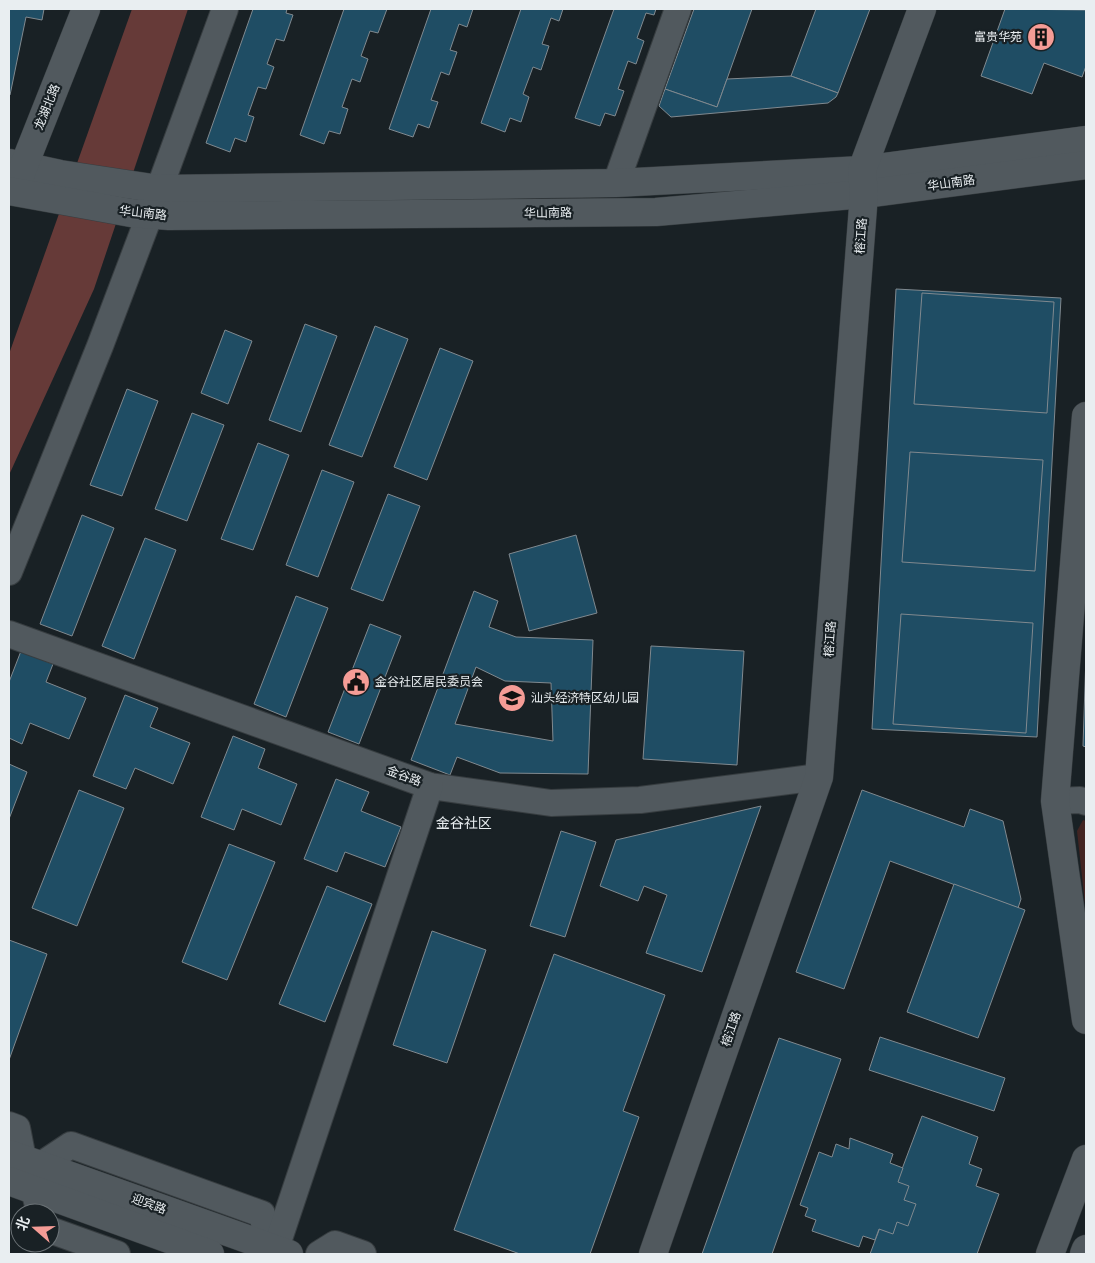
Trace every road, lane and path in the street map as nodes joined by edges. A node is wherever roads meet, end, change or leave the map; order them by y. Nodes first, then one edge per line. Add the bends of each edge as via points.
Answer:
1 (86, 9) edge
2 (225, 9) edge
3 (678, 9) edge
4 (922, 9) edge
5 (1086, 140) edge
6 (16, 165) edge
7 (1086, 165) edge
8 (863, 182) junction
9 (616, 183) junction
10 (148, 188) junction
11 (11, 196) edge
12 (140, 214) junction
13 (1086, 416) edge
14 (9, 572) edge
15 (9, 634) edge
16 (819, 777) junction
17 (430, 786) junction
18 (1055, 801) junction
19 (1086, 802) edge
20 (1086, 1020) edge
21 (9, 1125) edge
22 (1086, 1159) edge
23 (22, 1179) edge
24 (1079, 1201) edge
25 (60, 1234) edge
26 (1086, 1249) edge
27 (277, 1251) edge
28 (117, 1254) edge
29 (210, 1254) edge
30 (319, 1254) edge
31 (363, 1254) edge
32 (653, 1254) edge
33 (1050, 1254) edge
34 (1084, 1254) edge

1 - 6 street, 龙湖北路
2 - 10 street
3 - 9 street
4 - 8 street, 榕江路
5 - 8 street, 华山南路
6 - 10 street, 华山南路
6 - 11 street, 龙湖北路
7 - 8 street, 华山南路
8 - 9 street, 华山南路
8 - 12 street, 华山南路 via 656,212
8 - 16 street, 榕江路
9 - 10 street, 华山南路
10 - 12 street
11 - 12 street, 华山南路
12 - 14 street via 100,346
13 - 18 street
15 - 17 street, 金谷路
16 - 17 street, 金谷路 via 640,800 551,803
16 - 32 street, 榕江路
17 - 27 street
18 - 19 street
18 - 20 street
21 - 23 street via 17,1128
22 - 24 street
23 - 27 street, 迎宾路
23 - 29 street
24 - 33 street
25 - 28 street
26 - 34 street
30 - 31 street via 335,1244

